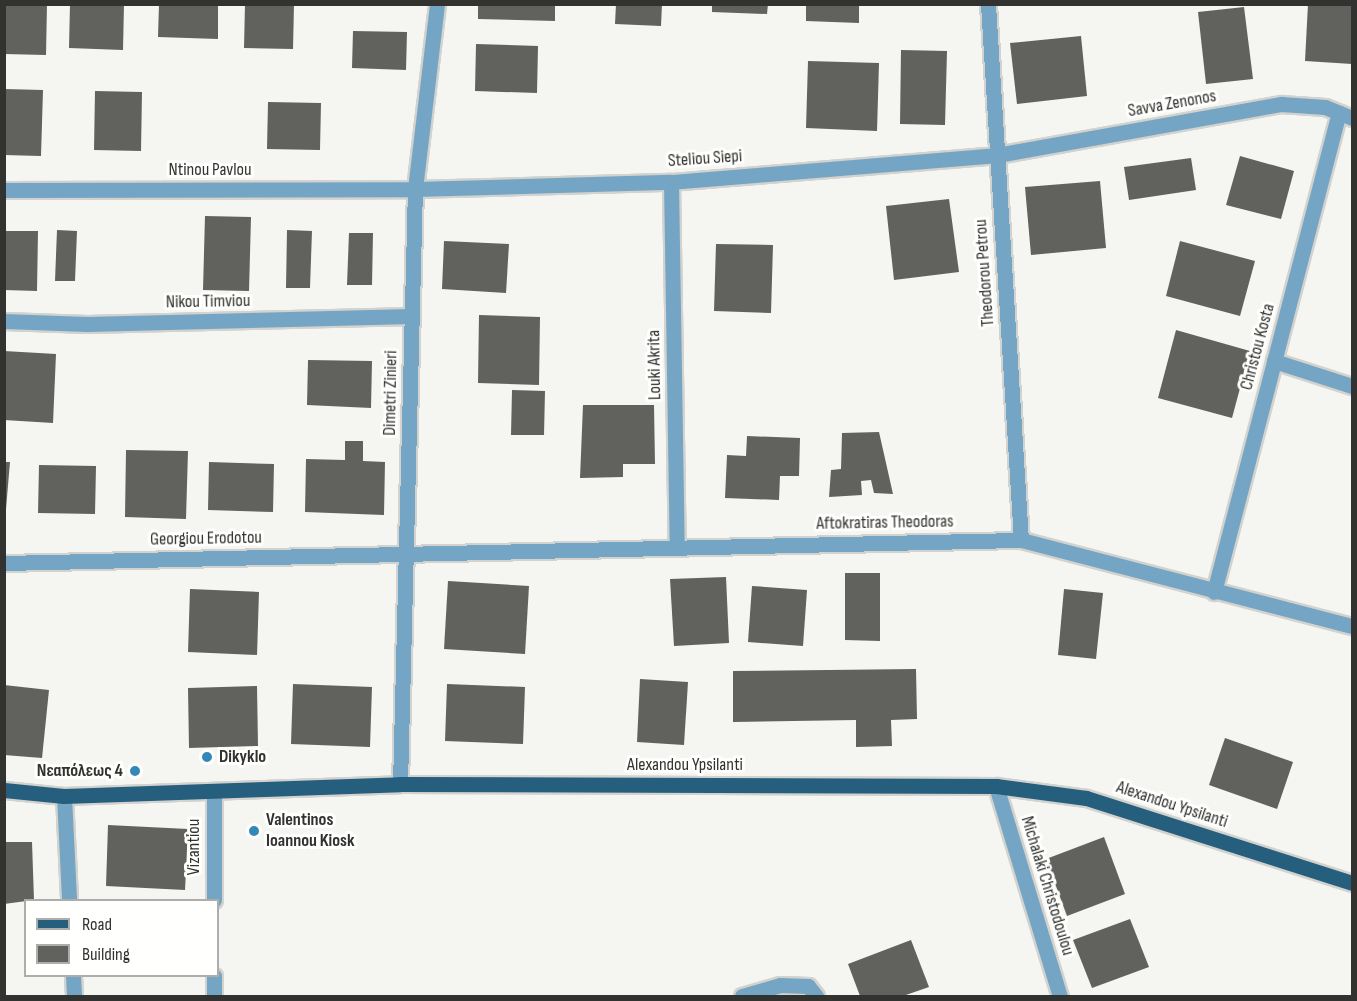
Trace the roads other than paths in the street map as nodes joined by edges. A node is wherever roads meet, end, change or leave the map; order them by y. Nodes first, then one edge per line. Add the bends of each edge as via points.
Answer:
1 (436, 4) edge
2 (988, 4) edge
3 (1346, 115) edge
4 (997, 155) junction
5 (671, 182) junction
6 (415, 189) junction
7 (4, 190) edge
8 (412, 316) junction
9 (4, 321) edge
10 (1274, 361) junction
11 (1353, 386) edge
12 (1021, 540) junction
13 (677, 547) junction
14 (407, 554) junction
15 (4, 563) edge
16 (1214, 592) junction
17 (1353, 626) edge
18 (400, 784) junction
19 (996, 786) junction
20 (4, 790) edge
21 (214, 793) junction
22 (64, 796) junction
23 (1353, 883) edge
24 (69, 899) edge
25 (214, 899) edge
26 (73, 977) edge
27 (214, 977) edge
28 (812, 991) edge
29 (74, 996) edge
30 (214, 996) edge
31 (742, 996) edge
32 (1060, 996) edge

1 - 6 street, Dimetri Zinieri
2 - 4 street, Theodorou Petrou
3 - 4 street, Savva Zenonos via 1281,104
3 - 10 street, Christou Kosta
4 - 5 street, Steliou Siepi
4 - 12 street, Theodorou Petrou
5 - 6 street, Steliou Siepi
5 - 13 street, Louki Akrita
6 - 7 street, Ntinou Pavlou
6 - 8 street, Dimetri Zinieri
8 - 9 street, Nikou Timviou via 87,324
8 - 14 street, Dimetri Zinieri
10 - 11 street
10 - 16 street, Christou Kosta
12 - 13 street, Aftokratiras Theodoras
12 - 16 street, Aftokratiras Theodoras
13 - 14 street, Aftokratiras Theodoras
14 - 15 street, Georgiou Erodotou
14 - 18 street, Dimetri Zinieri
16 - 17 street, Aftokratiras Theodoras
18 - 19 main road, Alexandou Ypsilanti
18 - 21 main road, Alexandou Ypsilanti
19 - 23 main road, Alexandou Ypsilanti via 1086,798
19 - 32 street, Michalaki Christodoulou
20 - 22 main road, Alexandou Ypsilanti
21 - 22 main road, Alexandou Ypsilanti
21 - 25 street, Vizantiou
22 - 24 street
26 - 29 street
27 - 30 street
28 - 31 street via 780,985

